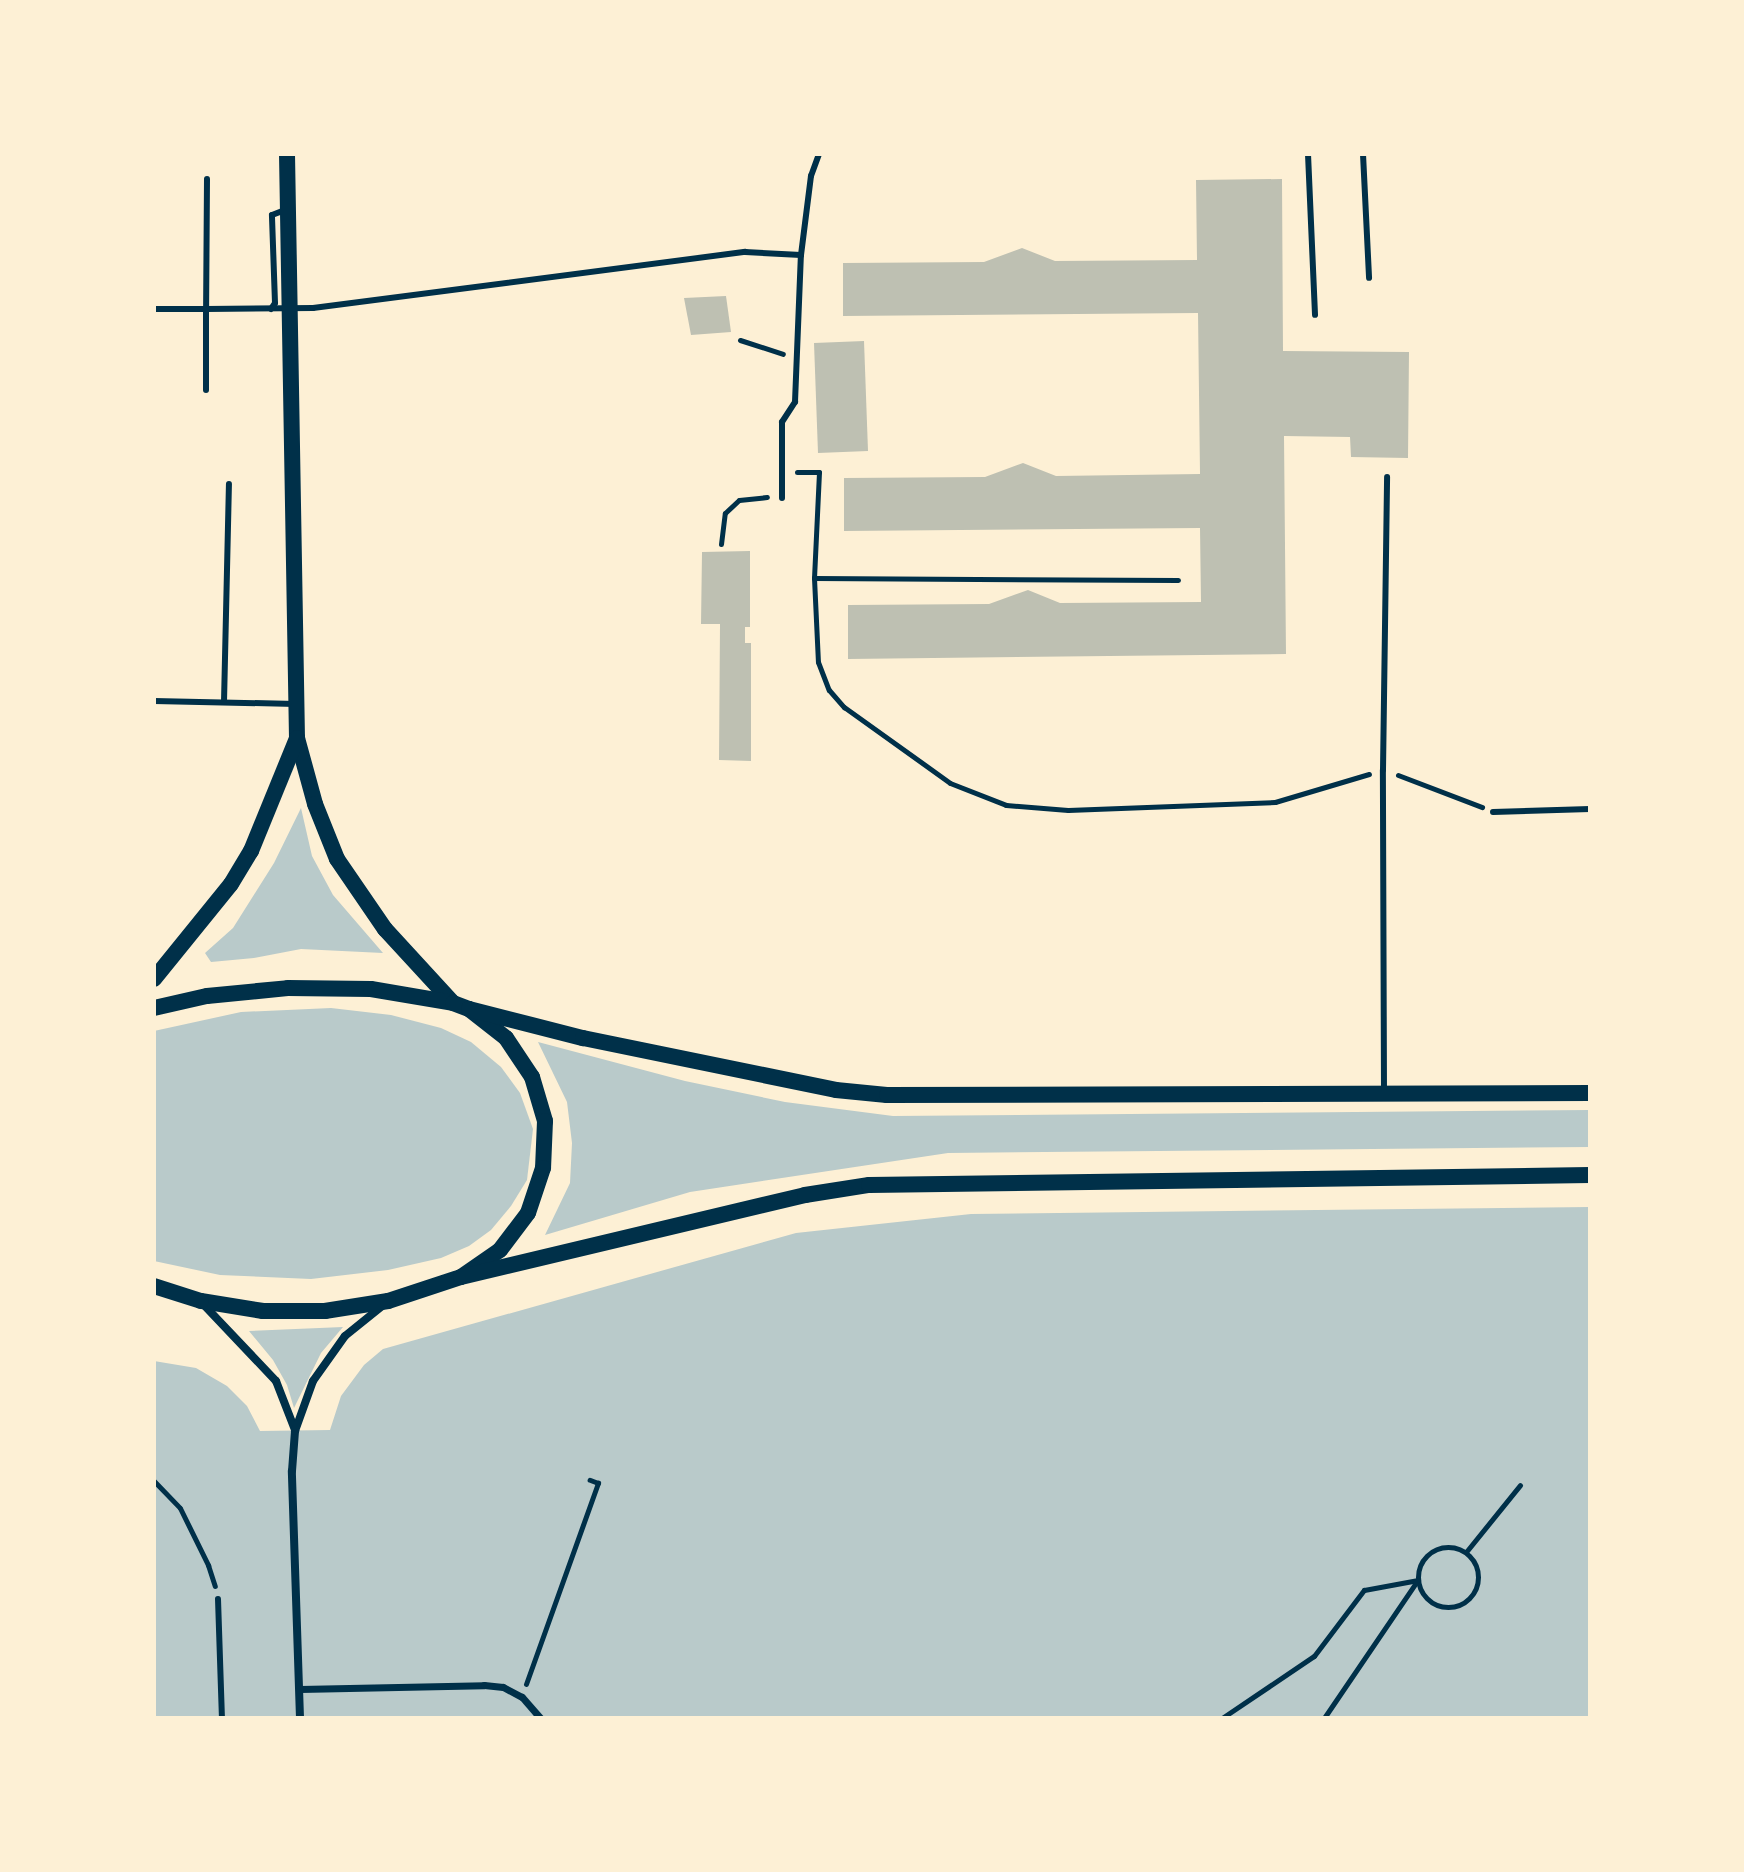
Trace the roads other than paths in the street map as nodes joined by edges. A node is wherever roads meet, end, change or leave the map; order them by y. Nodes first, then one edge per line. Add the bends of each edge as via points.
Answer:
1 (287, 154) edge
2 (819, 154) edge
3 (1308, 154) edge
4 (1363, 154) edge
5 (207, 179) dead end
6 (288, 209) junction
7 (801, 255) junction
8 (1369, 278) dead end
9 (154, 309) edge
10 (206, 309) junction
11 (288, 309) junction
12 (270, 310) junction
13 (1315, 315) dead end
14 (206, 390) dead end
15 (1387, 477) dead end
16 (229, 484) dead end
17 (782, 498) road end
18 (154, 701) edge
19 (224, 702) junction
20 (296, 704) junction
21 (297, 738) junction
22 (1590, 809) edge
23 (1493, 812) road end
24 (154, 979) edge
25 (461, 1006) junction
26 (154, 1008) edge
27 (1590, 1093) edge
28 (1384, 1096) junction
29 (1590, 1175) edge
30 (461, 1277) junction
31 (154, 1286) edge
32 (201, 1301) junction
33 (388, 1301) junction
34 (295, 1431) junction
35 (218, 1599) road end
36 (300, 1689) junction
37 (222, 1718) edge
38 (300, 1718) edge
39 (540, 1718) edge

1 - 6 main road
2 - 7 lane via 811,176
3 - 13 lane
4 - 8 lane
5 - 10 lane
6 - 11 main road
6 - 12 lane via 272,215 275,303
7 - 11 lane via 745,252
7 - 17 lane via 795,402 782,422
9 - 10 lane
10 - 12 lane
10 - 14 lane
11 - 12 lane
11 - 20 main road
15 - 28 lane
16 - 19 lane
18 - 19 lane
19 - 20 lane
20 - 21 main road
21 - 24 main road via 251,851
21 - 25 main road via 337,859 385,929
22 - 23 lane
25 - 26 main road via 371,989 288,988 207,996
25 - 28 main road via 598,1041 836,1090 887,1095
25 - 30 main road via 506,1038 532,1077 545,1137 543,1168 528,1213 500,1250
27 - 28 main road
29 - 30 main road via 869,1185 805,1195
30 - 33 main road
31 - 32 main road
32 - 33 main road via 263,1311 325,1311
32 - 34 street via 276,1381
33 - 34 street via 345,1336 313,1381
34 - 36 street
35 - 37 lane
36 - 38 street
36 - 39 street via 503,1687 522,1697

